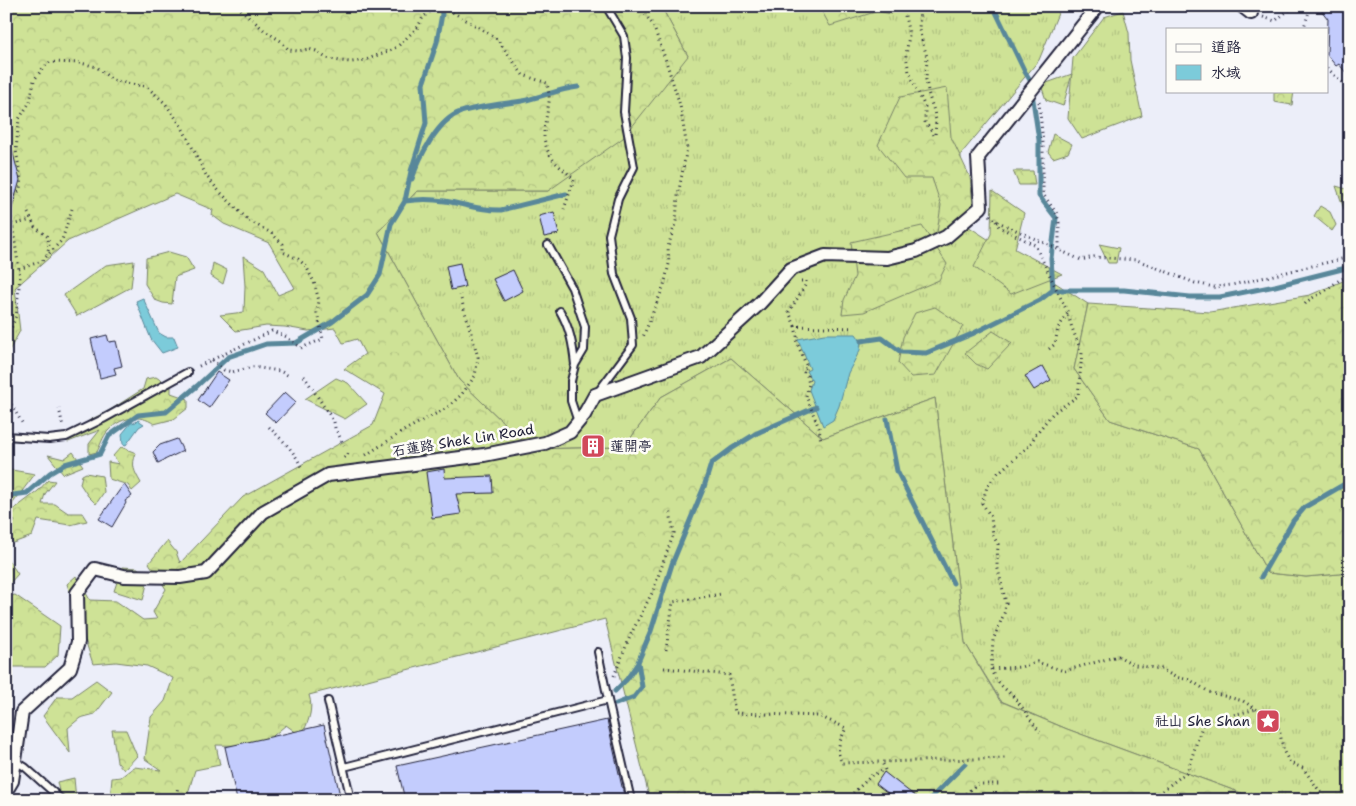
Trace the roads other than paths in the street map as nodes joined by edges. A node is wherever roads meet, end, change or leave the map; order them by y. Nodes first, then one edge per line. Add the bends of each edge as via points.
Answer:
1 (606, 6) edge
2 (1098, 6) edge
3 (548, 245) dead end
4 (560, 311) dead end
5 (575, 365) junction
6 (188, 372) road end
7 (595, 395) junction
8 (578, 422) junction
9 (6, 436) edge
10 (598, 652) dead end
11 (608, 700) junction
12 (328, 701) dead end
13 (15, 761) junction
14 (344, 767) junction
15 (6, 791) edge
16 (62, 800) edge
17 (351, 800) edge
18 (632, 800) edge

1 - 7 lane via 624,36 627,58 624,112 634,167 618,199 609,235 614,274 631,318 633,345
2 - 7 street via 978,157 981,207 946,237 916,251 887,258 825,256 791,269 760,303 701,357
3 - 5 lane via 572,288 585,327 584,350
4 - 5 lane via 567,323
5 - 8 lane via 571,401
6 - 9 lane via 66,437 49,440
7 - 8 street, 石蓮路 Shek Lin Road
8 - 13 street, 石蓮路 Shek Lin Road via 570,432 545,443 484,455 328,475 263,512 206,573 180,577 124,576 95,569 77,593 78,642 70,668 22,712
10 - 11 lane
11 - 14 lane
11 - 18 lane
12 - 14 lane
13 - 15 street, 石蓮路 Shek Lin Road via 12,781
13 - 16 lane
14 - 17 lane

